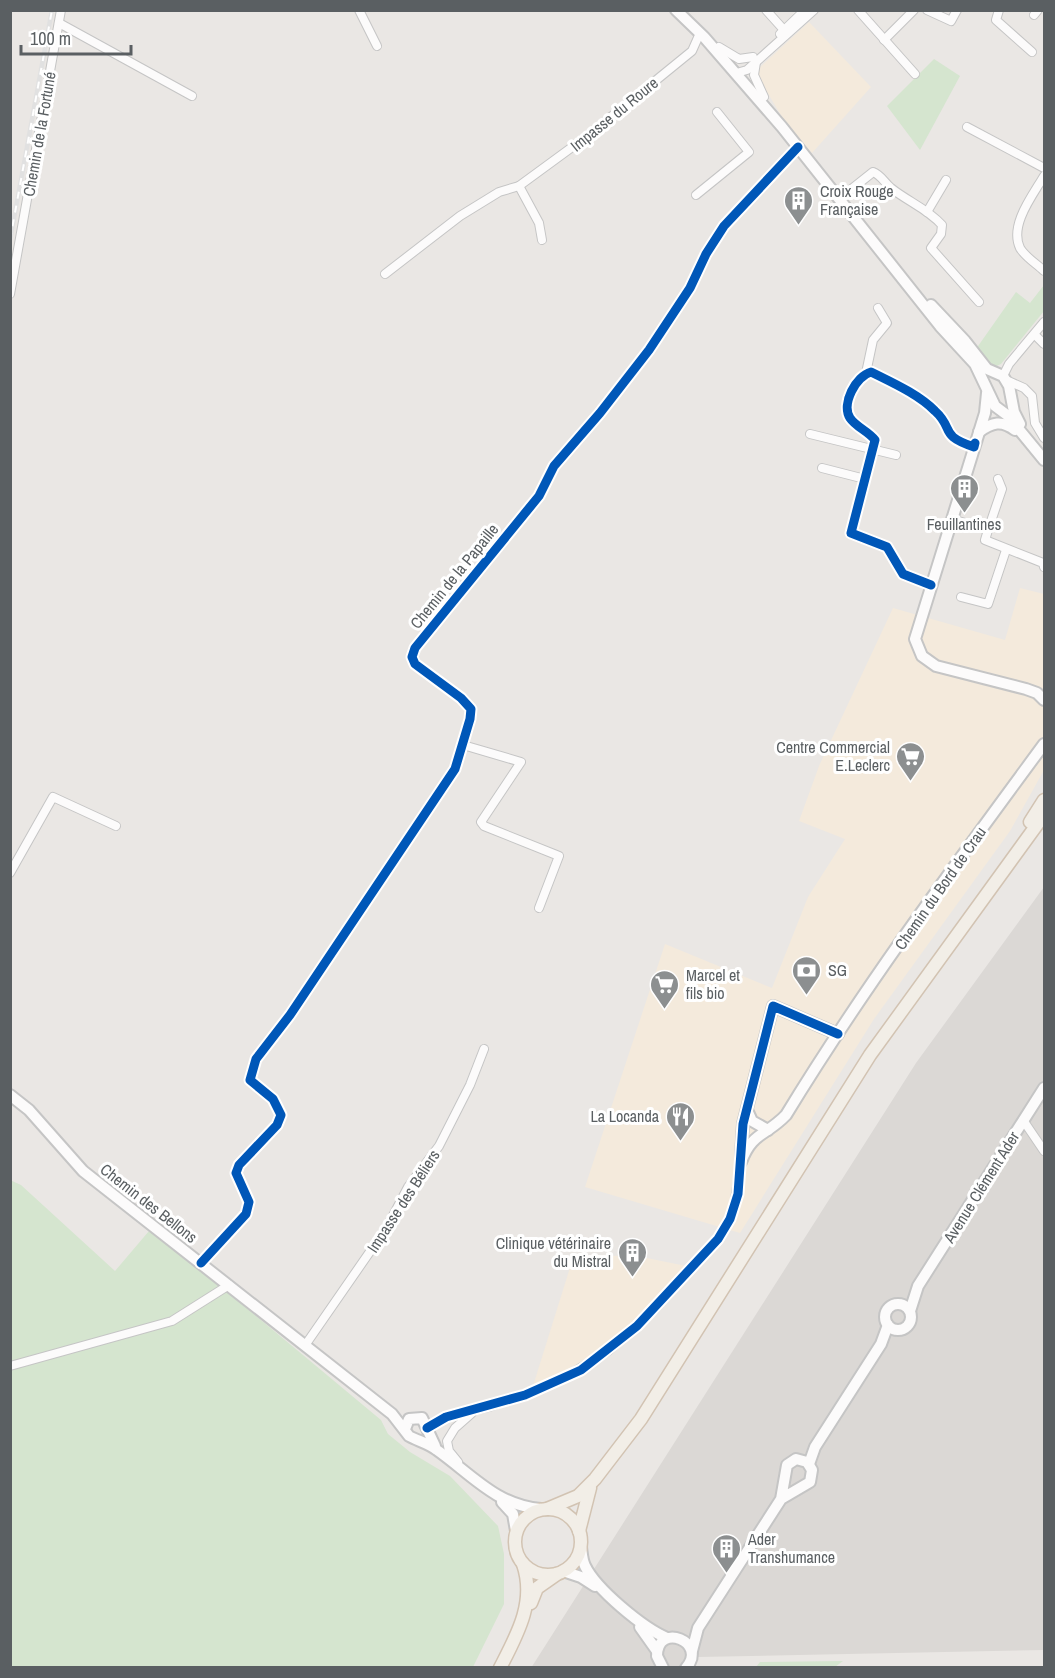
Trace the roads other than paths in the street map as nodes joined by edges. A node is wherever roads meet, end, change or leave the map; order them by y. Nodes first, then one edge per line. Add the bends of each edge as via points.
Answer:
1 (61, 10) edge
2 (359, 10) edge
3 (676, 10) edge
4 (766, 10) edge
5 (805, 10) edge
6 (814, 10) edge
7 (858, 10) edge
8 (914, 10) edge
9 (927, 10) edge
10 (957, 10) edge
11 (999, 10) edge
12 (59, 23) junction
13 (784, 30) junction
14 (702, 35) junction
15 (884, 40) junction
16 (377, 46) dead end
17 (717, 49) junction
18 (1032, 52) dead end
19 (755, 60) junction
20 (742, 71) junction
21 (915, 74) dead end
22 (192, 96) dead end
23 (763, 100) junction
24 (717, 112) dead end
25 (967, 127) dead end
26 (798, 147) junction
27 (1044, 168) edge
28 (1044, 176) edge
29 (946, 180) dead end
30 (519, 186) junction
31 (696, 195) dead end
32 (839, 199) junction
33 (927, 212) junction
34 (542, 240) dead end
35 (1044, 271) edge
36 (385, 274) dead end
37 (907, 282) junction
38 (10, 294) edge
39 (979, 302) dead end
40 (878, 308) dead end
41 (1044, 322) edge
42 (1035, 334) junction
43 (1044, 344) edge
44 (867, 374) junction
45 (999, 375) junction
46 (986, 387) junction
47 (1024, 388) junction
48 (1012, 400) junction
49 (1000, 408) junction
50 (978, 432) junction
51 (810, 434) dead end
52 (1024, 438) junction
53 (1044, 438) edge
54 (974, 447) junction
55 (872, 449) junction
56 (1044, 453) edge
57 (896, 455) dead end
58 (1044, 460) edge
59 (822, 468) dead end
60 (865, 479) junction
61 (998, 479) dead end
62 (952, 519) junction
63 (988, 530) junction
64 (1006, 550) junction
65 (1044, 567) edge
66 (931, 585) junction
67 (961, 597) dead end
68 (1044, 700) edge
69 (1044, 744) edge
70 (463, 745) junction
71 (1044, 801) edge
72 (1044, 815) edge
73 (116, 826) dead end
74 (10, 873) edge
75 (540, 908) dead end
76 (959, 933) junction
77 (838, 1034) junction
78 (484, 1049) dead end
79 (1044, 1088) edge
80 (10, 1095) edge
81 (747, 1110) junction
82 (1023, 1120) junction
83 (768, 1130) junction
84 (1044, 1151) edge
85 (741, 1162) junction
86 (201, 1263) junction
87 (229, 1285) junction
88 (918, 1286) junction
89 (898, 1304) junction
90 (910, 1311) junction
91 (892, 1328) junction
92 (306, 1344) junction
93 (10, 1366) edge
94 (473, 1412) junction
95 (407, 1424) junction
96 (423, 1429) junction
97 (804, 1462) junction
98 (471, 1476) junction
99 (595, 1479) junction
100 (786, 1479) junction
101 (800, 1487) junction
102 (498, 1497) junction
103 (781, 1499) junction
104 (544, 1509) junction
105 (516, 1531) junction
106 (579, 1531) junction
107 (580, 1547) junction
108 (524, 1564) junction
109 (560, 1572) junction
110 (523, 1618) junction
111 (698, 1628) junction
112 (680, 1637) junction
113 (667, 1638) junction
114 (692, 1653) junction
115 (659, 1662) edge
116 (500, 1668) edge
117 (686, 1668) edge
118 (696, 1668) edge

1 - 12 street, Chemin de la Fortuné
2 - 16 street
3 - 14 street
4 - 13 street
5 - 13 street
6 - 19 street
7 - 15 street
8 - 15 street
9 - 10 street via 951,21
11 - 18 street via 996,20
12 - 22 street
12 - 38 street, Chemin de la Fortuné
13 - 19 street
14 - 17 street
14 - 30 street, Impasse du Roure via 692,51
15 - 21 street
17 - 19 street via 739,59
17 - 20 street
17 - 23 street
19 - 20 street
19 - 23 street via 754,75
20 - 23 street
23 - 26 street
24 - 31 street via 749,152
25 - 27 street
26 - 32 street
26 - 70 street, Chemin de la Papaille via 724,226 649,350 554,466 539,496 415,648 415,664 471,709
28 - 35 street via 1016,233 1021,250
29 - 33 street
30 - 34 street via 539,223
30 - 36 street, Impasse du Roure via 499,192 460,216
32 - 33 street via 873,172
32 - 37 street
33 - 39 street via 942,225 932,248
37 - 45 street
37 - 46 street via 975,364
40 - 44 street via 888,322 873,340
41 - 42 street
42 - 43 street
42 - 45 street
44 - 54 street via 871,372 906,390 937,411 950,437
44 - 55 street via 857,381 847,408 854,422 875,440
45 - 46 street
45 - 47 street
45 - 48 street
46 - 49 street
46 - 50 street
47 - 48 street
47 - 53 street via 1032,396 1035,423
48 - 49 street
48 - 56 street via 1021,426
49 - 50 street
49 - 52 street
50 - 52 street via 1002,423
50 - 54 street
51 - 55 street
52 - 58 street
54 - 62 street
55 - 57 street
55 - 60 street
59 - 60 street
60 - 66 street via 851,533 887,547 903,574
61 - 63 street via 1002,489
62 - 63 street
62 - 66 street
63 - 64 street via 985,540
64 - 65 street via 1043,563
64 - 67 street via 988,604
66 - 68 street via 915,639 922,656 945,670 1026,689
69 - 77 street, Chemin du Bord de Crau
70 - 75 street via 521,762 481,822 559,856
70 - 86 street, Chemin de la Papaille via 455,770 290,1015 256,1059 250,1080 273,1100 281,1115 236,1173 249,1202 246,1214
71 - 76 main road via 980,892
72 - 76 main road
73 - 74 street via 53,797
76 - 99 main road via 870,1055 656,1397
77 - 81 street, Chemin du Bord de Crau via 773,1006
77 - 83 street, Chemin du Bord de Crau via 786,1115
78 - 92 street, Impasse des Béliers via 439,1146
79 - 82 street, Avenue Clément Ader
80 - 86 street, Chemin des Bellons via 29,1110 84,1171
81 - 83 street via 752,1121
81 - 85 street, Chemin du Bord de Crau
82 - 84 street
82 - 88 street, Avenue Clément Ader
83 - 85 street, Chemin du Bord de Crau via 753,1138
85 - 94 street, Chemin du Bord de Crau via 738,1194 727,1227 637,1326 596,1360 559,1381
86 - 87 street, Chemin des Bellons
87 - 92 street, Chemin des Bellons
87 - 93 street via 172,1321
88 - 89 street, Avenue Clément Ader
88 - 90 street, Avenue Clément Ader
89 - 90 street
89 - 91 street via 886,1314
90 - 91 street via 909,1325 904,1329
91 - 97 street
92 - 95 street, Chemin des Bellons
94 - 96 street, Chemin du Bord de Crau via 446,1417
94 - 98 street via 447,1441 448,1451
95 - 96 street
95 - 96 street, Chemin des Bellons via 409,1436
96 - 98 street via 437,1450
97 - 100 street via 787,1465
97 - 101 street via 812,1478
98 - 102 street
99 - 104 main road via 572,1501
99 - 106 main road via 586,1497
100 - 101 street
100 - 103 street
101 - 103 street
102 - 104 street via 516,1506
102 - 105 street via 513,1514
103 - 111 street
104 - 105 main road via 528,1515
104 - 106 main road via 570,1517
105 - 108 main road via 515,1548
106 - 107 main road
107 - 109 main road via 574,1562
107 - 113 street via 586,1568 600,1585 644,1626
108 - 109 main road via 539,1574
108 - 110 main road via 529,1588
109 - 110 main road via 537,1588
109 - 115 street via 581,1577 597,1587 636,1623
110 - 116 main road
111 - 112 street
111 - 114 street
112 - 113 street
112 - 114 street via 688,1642
113 - 115 street
114 - 117 street
114 - 118 street

